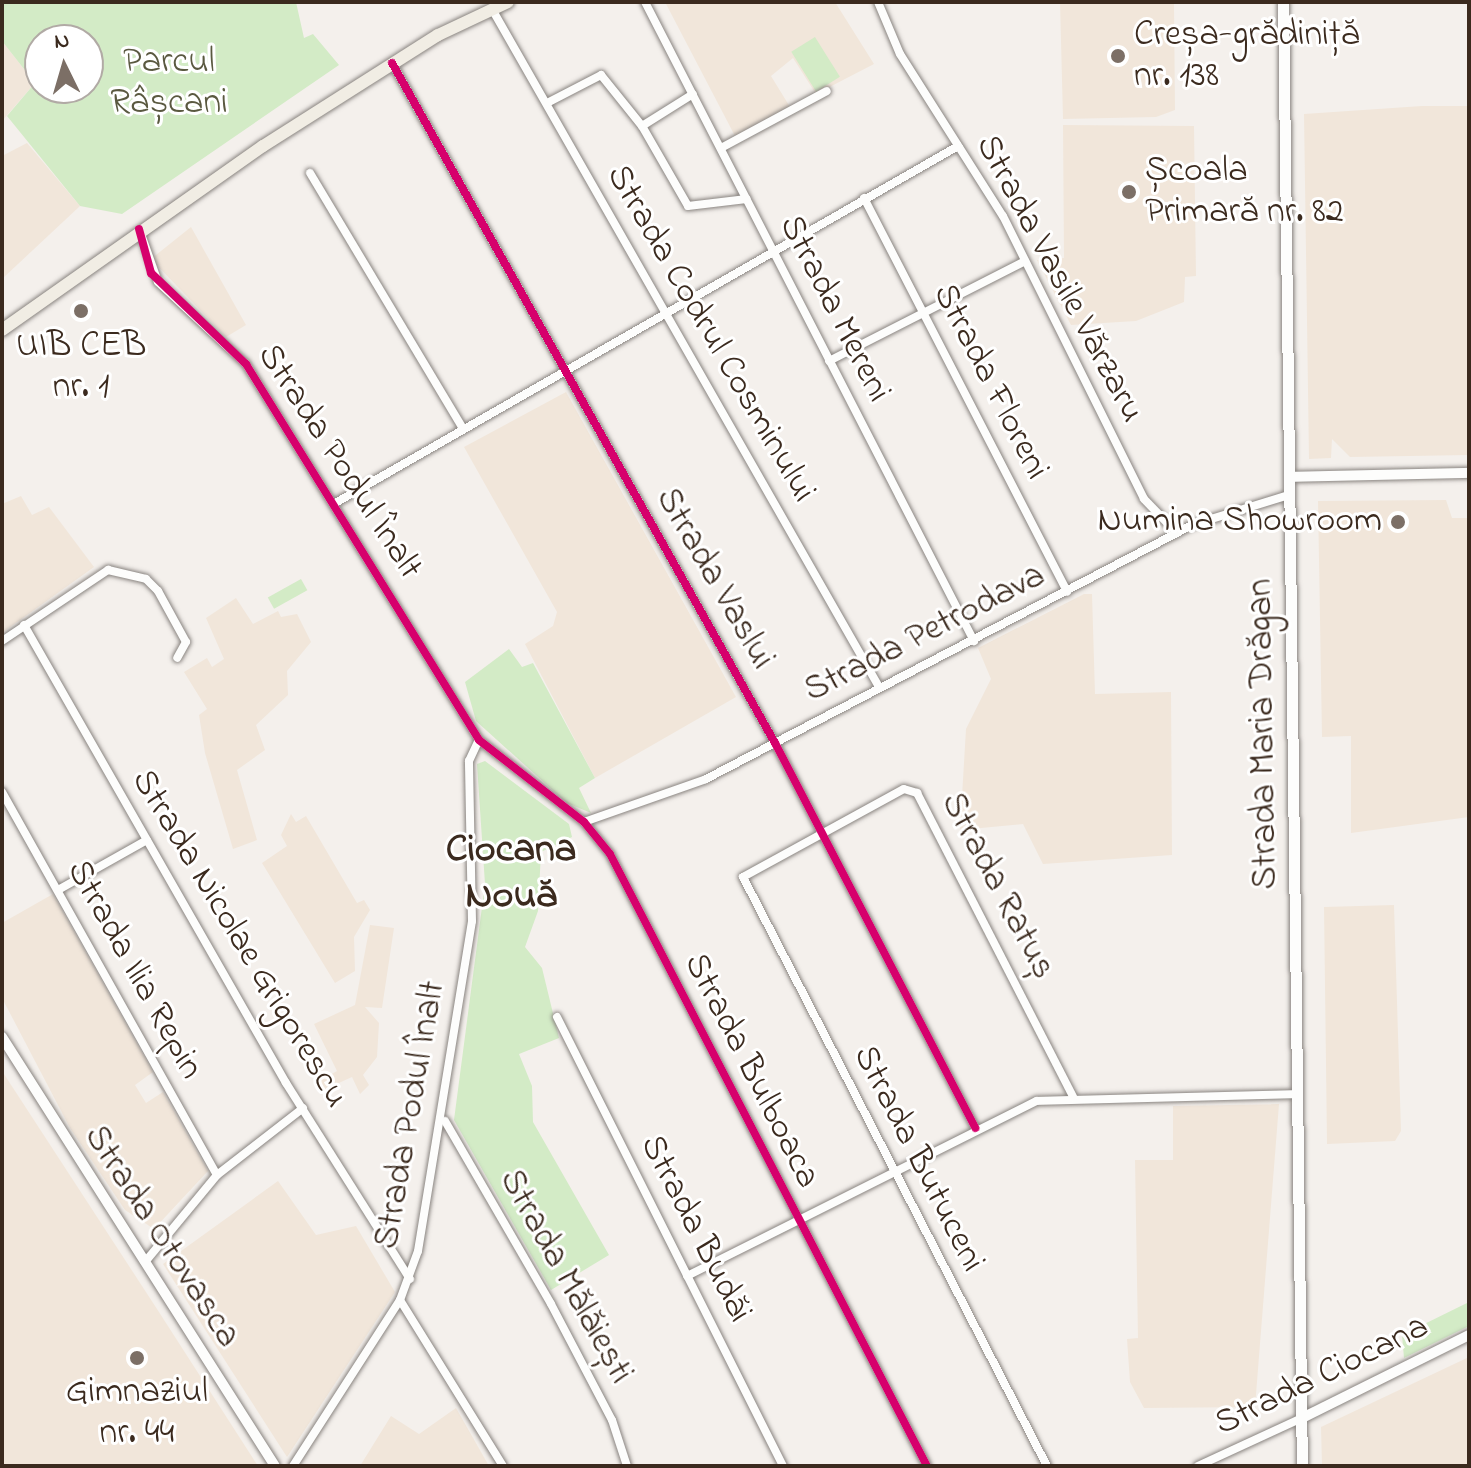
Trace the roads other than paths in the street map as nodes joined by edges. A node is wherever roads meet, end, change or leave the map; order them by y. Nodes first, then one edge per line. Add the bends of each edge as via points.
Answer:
1 (508, 2) edge
2 (645, 2) edge
3 (878, 2) edge
4 (1283, 2) edge
5 (492, 9) junction
6 (392, 63) junction
7 (827, 91) dead end
8 (693, 94) junction
9 (547, 103) junction
10 (642, 126) junction
11 (958, 146) junction
12 (721, 148) junction
13 (310, 173) dead end
14 (864, 198) junction
15 (747, 199) junction
16 (139, 229) junction
17 (772, 249) junction
18 (1025, 261) junction
19 (665, 311) junction
20 (924, 315) junction
21 (2, 330) edge
22 (829, 361) junction
23 (562, 368) junction
24 (462, 427) junction
25 (1469, 473) edge
26 (1289, 477) junction
27 (1289, 495) junction
28 (337, 502) junction
29 (1177, 533) junction
30 (1067, 592) junction
31 (24, 625) junction
32 (2, 641) edge
33 (974, 641) junction
34 (177, 658) dead end
35 (879, 687) junction
36 (479, 740) junction
37 (775, 743) junction
38 (2, 792) edge
39 (584, 822) junction
40 (824, 833) junction
41 (147, 840) junction
42 (743, 877) joint
43 (58, 890) junction
44 (557, 1017) dead end
45 (2, 1037) edge
46 (1297, 1094) junction
47 (1073, 1097) junction
48 (303, 1108) junction
49 (444, 1120) junction
50 (975, 1128) junction
51 (893, 1171) junction
52 (217, 1175) junction
53 (796, 1220) junction
54 (145, 1262) junction
55 (687, 1276) junction
56 (410, 1279) junction
57 (400, 1300) junction
58 (1469, 1335) edge
59 (1302, 1418) junction
60 (275, 1466) edge
61 (293, 1466) edge
62 (503, 1466) edge
63 (627, 1466) edge
64 (783, 1466) edge
65 (927, 1466) edge
66 (1047, 1466) edge
67 (1198, 1466) edge
68 (1302, 1466) edge

1 - 5 main road
2 - 8 street, Strada Mereni
3 - 11 street, Strada Vasile Vărzaru via 900,54
4 - 26 main road, Strada Maria Drăgan
5 - 6 main road
5 - 9 street, Strada Codrul Cosminului
6 - 16 main road
6 - 23 street, Strada Vaslui
7 - 12 street
8 - 10 street
8 - 12 street, Strada Mereni
9 - 10 street via 601,75
9 - 19 street, Strada Codrul Cosminului
10 - 15 street via 688,206
11 - 14 street
11 - 18 street, Strada Vasile Vărzaru
12 - 15 street, Strada Mereni
13 - 24 street
14 - 17 street
14 - 20 street, Strada Floreni
15 - 17 street, Strada Mereni
16 - 21 main road
16 - 28 street, Strada Podul Înalt via 158,282 231,346
17 - 19 street
17 - 22 street, Strada Mereni
18 - 20 street
18 - 29 street, Strada Vasile Vărzaru via 1144,499
19 - 23 street
19 - 35 street, Strada Codrul Cosminului
20 - 22 street
20 - 30 street, Strada Floreni
22 - 33 street, Strada Mereni
23 - 24 street
23 - 37 street, Strada Vaslui
24 - 28 street
25 - 26 street
26 - 27 main road, Strada Maria Drăgan
27 - 29 street, Strada Petrodava
27 - 46 main road, Strada Maria Drăgan
28 - 36 street, Strada Podul Înalt
29 - 30 street, Strada Petrodava
30 - 33 street, Strada Petrodava
31 - 32 street
31 - 34 street via 108,570 146,579 158,591 186,642
31 - 41 street, Strada Nicolae Grigorescu
33 - 35 street, Strada Petrodava
35 - 37 street, Strada Petrodava
36 - 39 street, Strada Bulboaca
36 - 49 street, Strada Podul Înalt via 469,761 473,907
37 - 39 street, Strada Petrodava via 681,791
37 - 40 street, Strada Vaslui
38 - 43 street, Strada Ilia Repin
39 - 53 street, Strada Bulboaca via 610,854
40 - 42 street, Strada Ratuș
40 - 47 street, Strada Ratuș via 904,789 917,793
40 - 50 street, Strada Vaslui
41 - 43 street
41 - 48 street, Strada Nicolae Grigorescu
42 - 51 street, Strada Butuceni
43 - 52 street, Strada Ilia Repin
44 - 55 street, Strada Budăi
45 - 54 street, Strada Otovasca
46 - 47 street
46 - 59 main road, Strada Maria Drăgan
47 - 50 street via 1037,1101
48 - 52 street
48 - 56 street, Strada Nicolae Grigorescu
49 - 56 street, Strada Podul Înalt
49 - 63 street, Strada Mălăiești via 551,1304 612,1420
50 - 51 street
51 - 53 street
51 - 66 street, Strada Butuceni
52 - 54 street
53 - 55 street
53 - 65 street, Strada Bulboaca
54 - 60 street, Strada Otovasca
55 - 64 street, Strada Budăi
56 - 57 street, Strada Podul Înalt
57 - 61 street, Strada Podul Înalt
57 - 62 street
58 - 59 street, Strada Ciocana
59 - 67 street, Strada Ciocana
59 - 68 main road, Strada Maria Drăgan

